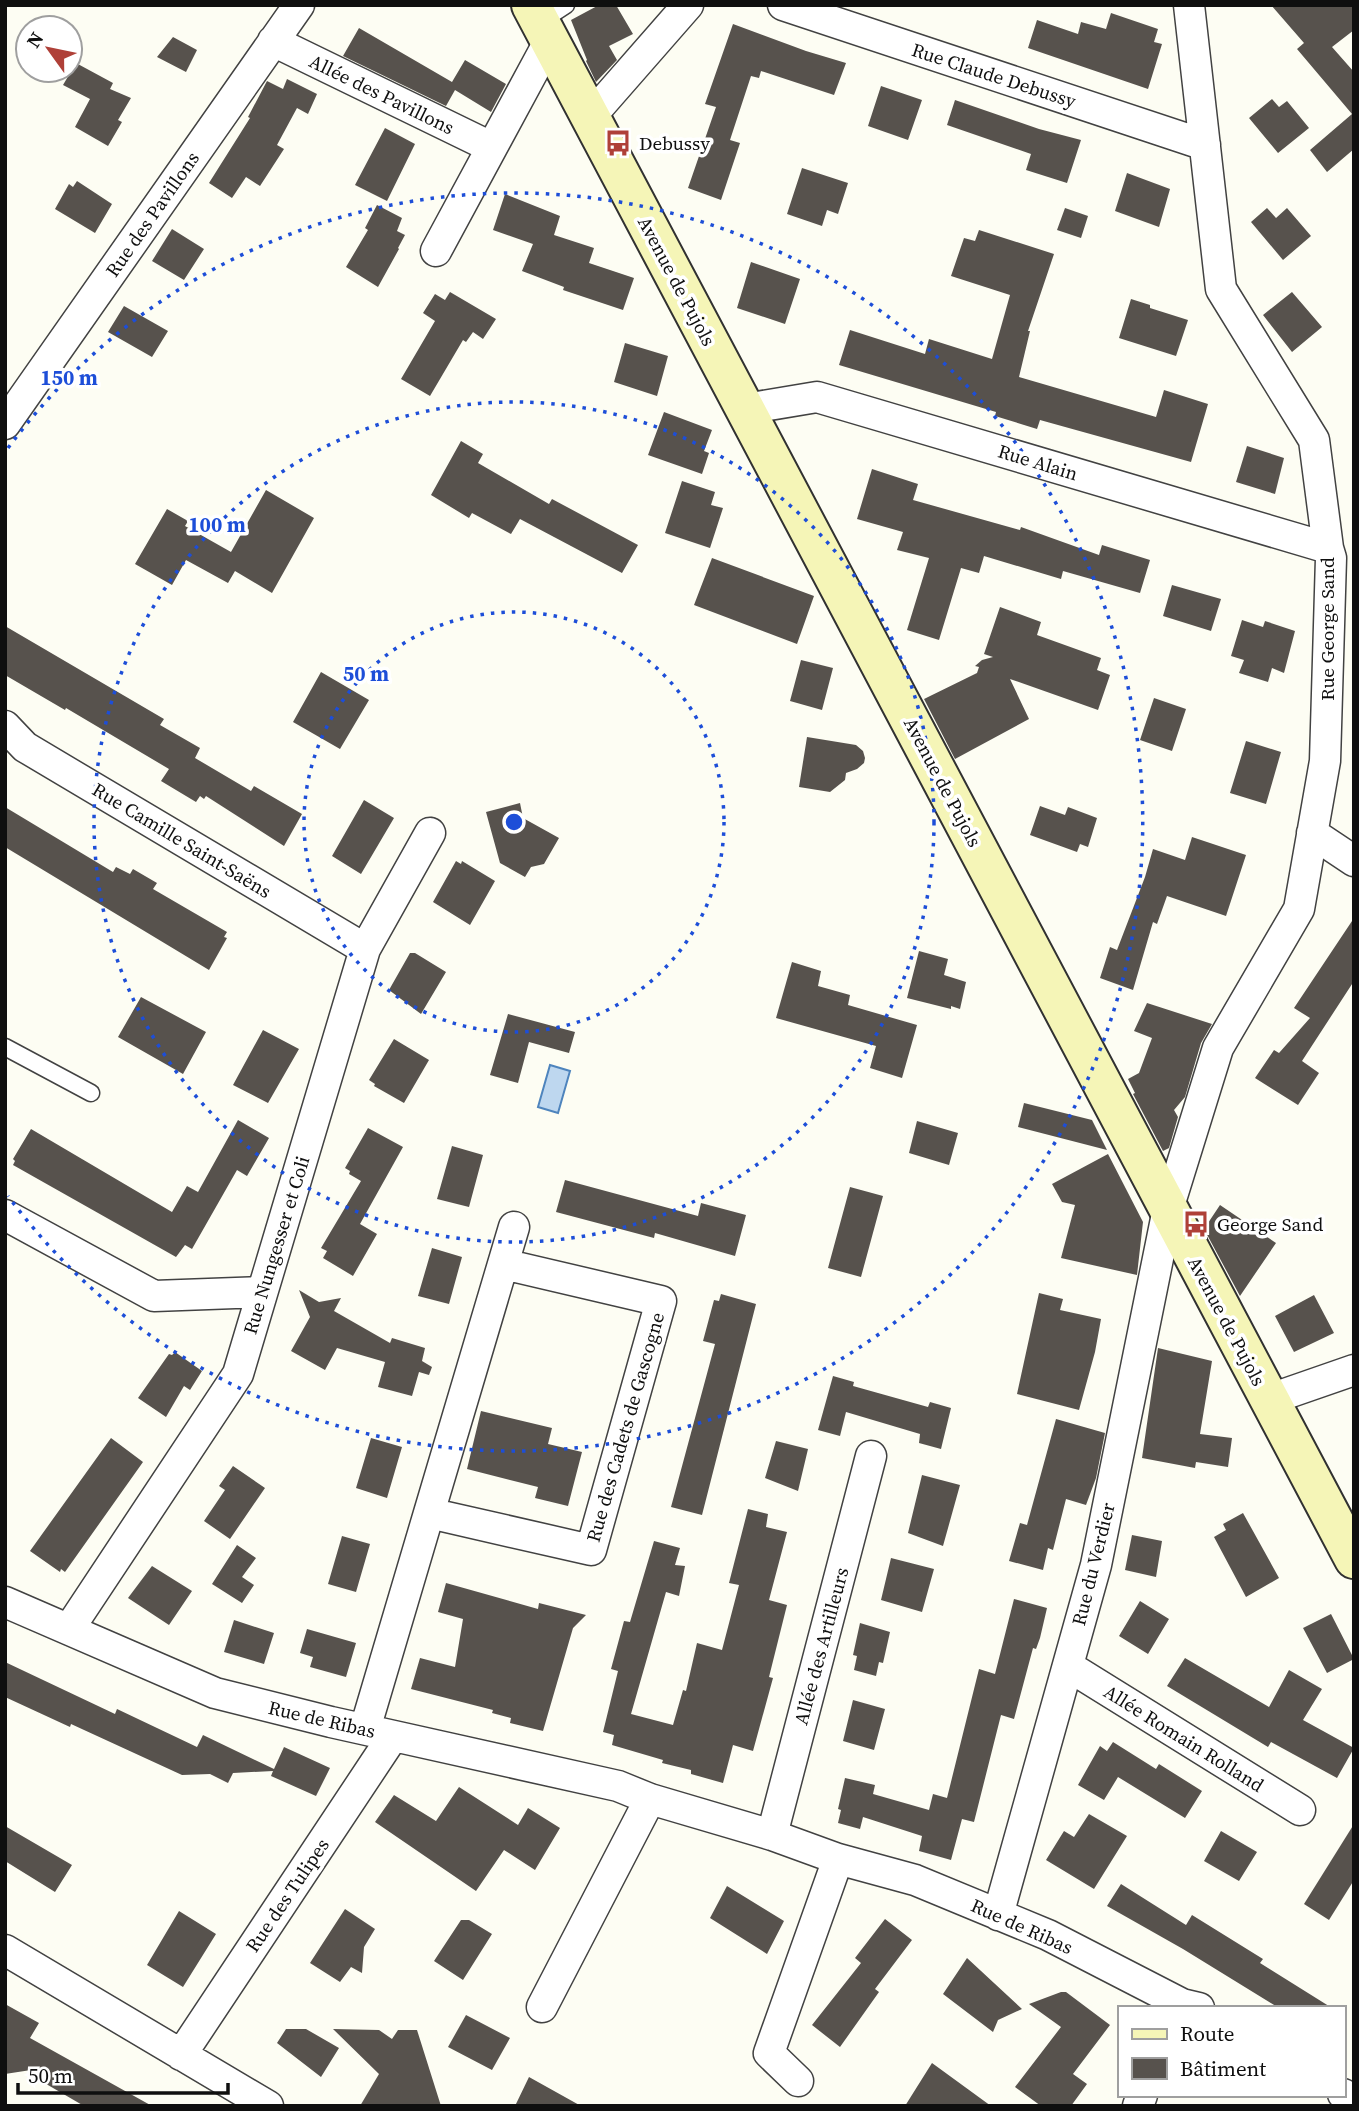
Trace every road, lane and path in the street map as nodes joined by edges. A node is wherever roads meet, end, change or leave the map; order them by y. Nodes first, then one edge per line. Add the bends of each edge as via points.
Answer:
1 (299, 5) edge
2 (688, 5) edge
3 (783, 5) edge
4 (1189, 5) edge
5 (547, 18) edge
6 (273, 41) junction
7 (590, 117) junction
8 (1205, 145) junction
9 (491, 148) junction
10 (436, 251) dead end
11 (745, 409) junction
12 (5, 424) edge
13 (1328, 548) junction
14 (5, 726) edge
15 (430, 833) dead end
16 (1312, 833) junction
17 (1354, 861) edge
18 (365, 949) junction
19 (5, 1047) edge
20 (91, 1093) dead end
21 (1168, 1209) junction
22 (5, 1215) edge
23 (514, 1227) dead end
24 (503, 1264) junction
25 (262, 1292) junction
26 (1354, 1370) edge
27 (1270, 1401) junction
28 (871, 1457) dead end
29 (429, 1513) junction
30 (1354, 1559) edge
31 (5, 1602) edge
32 (69, 1629) junction
33 (1068, 1665) junction
34 (379, 1733) junction
35 (650, 1799) junction
36 (1300, 1810) dead end
37 (772, 1835) junction
38 (838, 1859) junction
39 (998, 1915) junction
40 (5, 1950) edge
41 (1187, 2006) edge
42 (542, 2007) dead end
43 (181, 2055) junction
44 (798, 2081) dead end
45 (268, 2106) edge

1 - 6 street, Rue des Pavillons
2 - 7 street
3 - 8 street, Rue Claude Debussy
4 - 8 street, Rue George Sand
5 - 7 main road, Avenue de Pujols
5 - 9 street
6 - 9 street, Allée des Pavillons
6 - 12 street, Rue des Pavillons
7 - 11 main road, Avenue de Pujols
8 - 13 street, Rue George Sand via 1221,289 1314,440
9 - 10 street
11 - 13 street, Rue Alain via 817,397
11 - 21 main road, Avenue de Pujols
13 - 16 street, Rue George Sand via 1325,761
14 - 18 street, Rue Camille Saint-Saëns via 25,747
15 - 18 street, Rue Nungesser et Coli
16 - 17 street
16 - 21 street, Rue George Sand via 1299,909 1218,1048
18 - 25 street, Rue Nungesser et Coli
19 - 20 lane
21 - 27 main road, Avenue de Pujols
21 - 33 street, Rue du Verdier via 1096,1565
22 - 25 street via 154,1296
23 - 24 street
24 - 29 street
24 - 29 street, Rue des Cadets de Gascogne via 661,1301 591,1550
25 - 32 street, Rue Nungesser et Coli via 238,1374
26 - 27 street
27 - 30 main road, Avenue de Pujols
28 - 37 street, Allée des Artilleurs
29 - 34 street
31 - 32 street, Rue de Ribas
32 - 34 street, Rue de Ribas via 215,1693
33 - 36 street, Allée Romain Rolland
33 - 39 street, Rue du Verdier
34 - 35 street, Rue de Ribas via 618,1786
34 - 43 street, Rue des Tulipes
35 - 37 street, Rue de Ribas
35 - 42 street
37 - 38 street, Rue de Ribas
38 - 39 street, Rue de Ribas via 915,1880
38 - 44 street via 769,2053
39 - 41 street, Rue de Ribas
40 - 43 street
43 - 45 street

